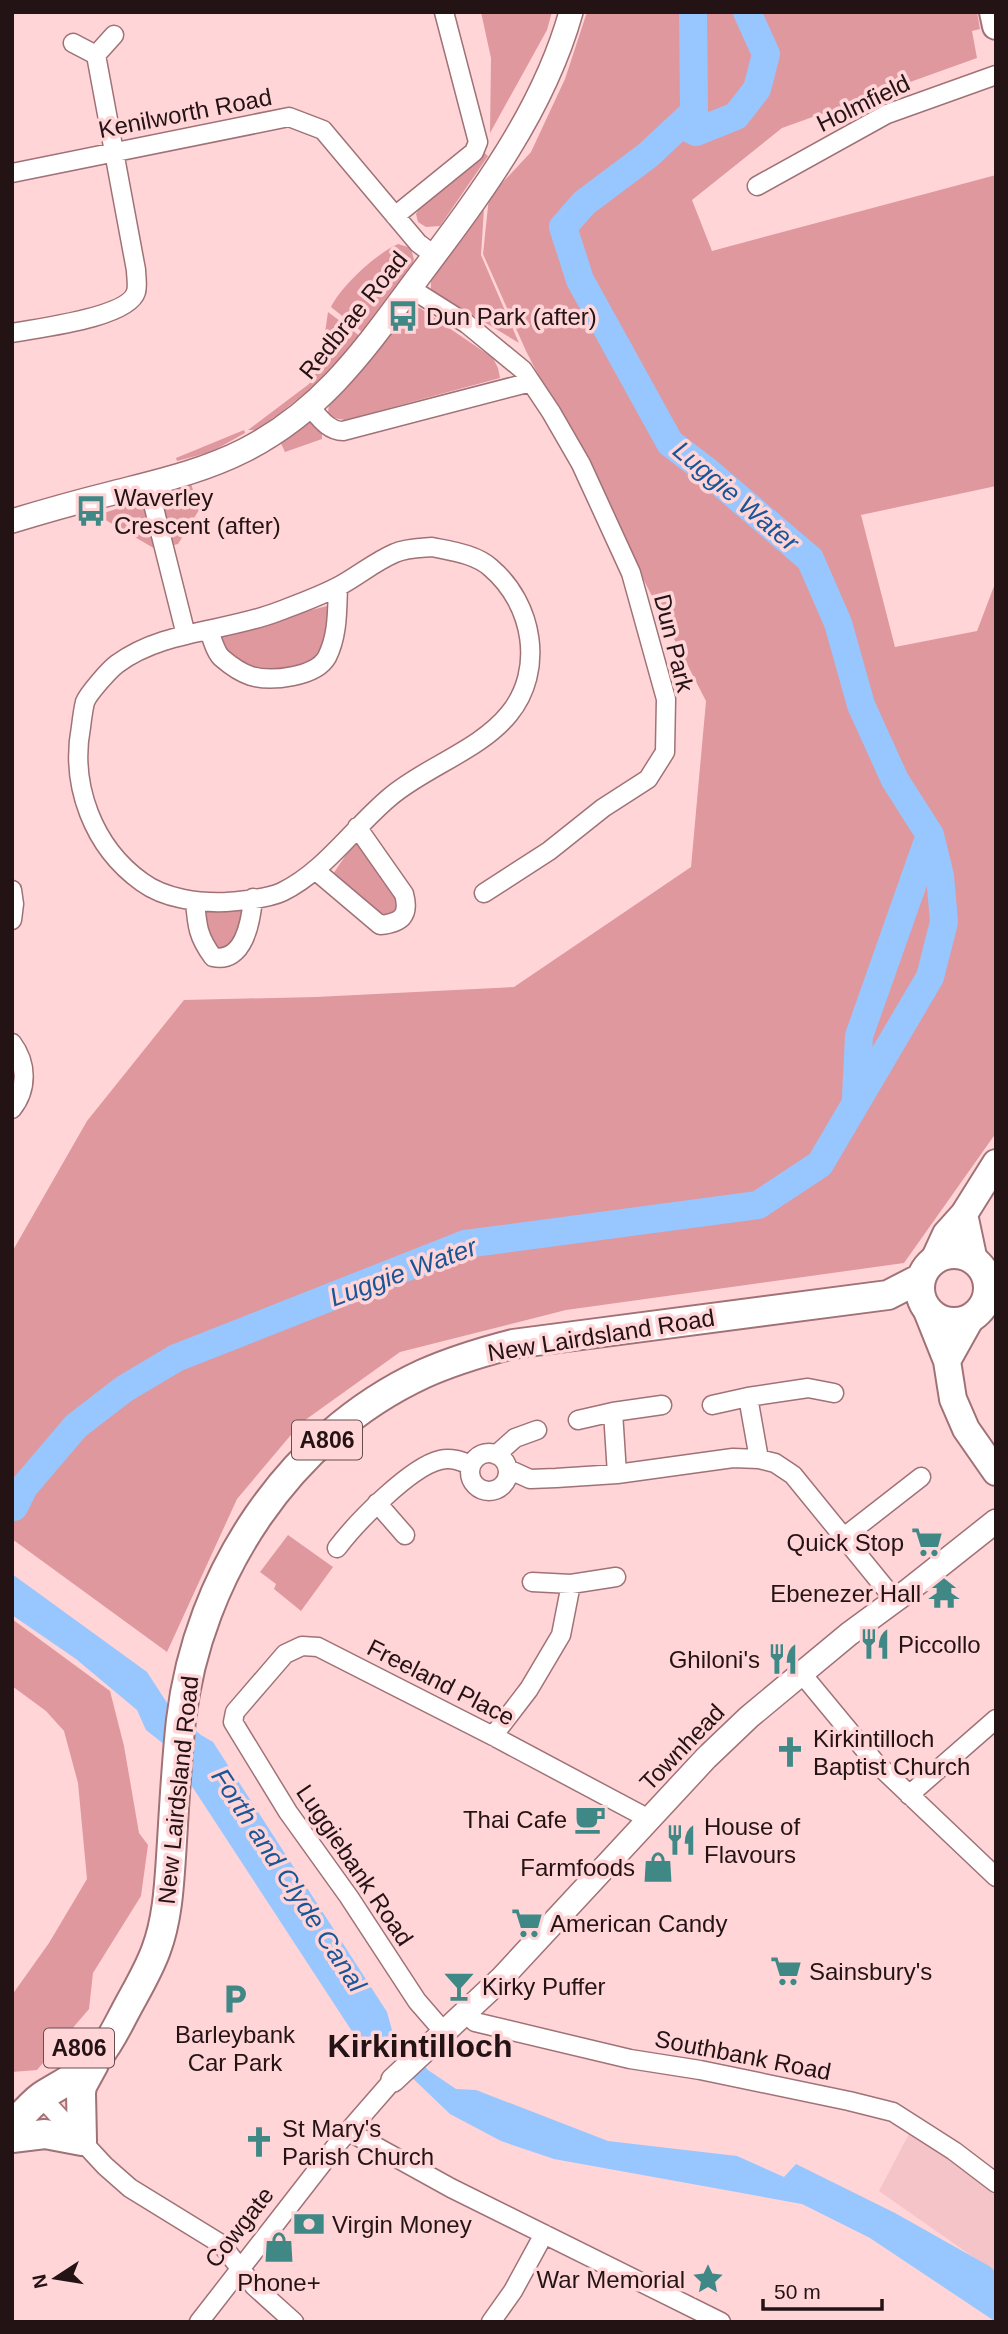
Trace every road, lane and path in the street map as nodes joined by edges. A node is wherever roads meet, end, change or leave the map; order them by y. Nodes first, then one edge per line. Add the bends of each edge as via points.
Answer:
1 (444, 12) edge
2 (571, 12) edge
3 (993, 12) edge
4 (996, 26) edge
5 (114, 35) dead end
6 (73, 43) dead end
7 (96, 55) junction
8 (996, 75) edge
9 (113, 152) junction
10 (12, 173) edge
11 (757, 186) dead end
12 (395, 216) junction
13 (435, 256) junction
14 (411, 288) junction
15 (12, 332) edge
16 (531, 382) junction
17 (310, 407) junction
18 (148, 484) junction
19 (12, 520) edge
20 (338, 587) junction
21 (209, 630) junction
22 (186, 635) junction
23 (356, 827) junction
24 (315, 870) junction
25 (12, 890) edge
26 (484, 893) dead end
27 (253, 898) junction
28 (195, 901) junction
29 (12, 920) edge
30 (12, 1043) edge
31 (12, 1109) edge
32 (996, 1163) edge
33 (964, 1214) junction
34 (983, 1263) edge
35 (928, 1269) junction
36 (888, 1295) junction
37 (984, 1306) edge
38 (926, 1308) junction
39 (947, 1361) junction
40 (834, 1393) dead end
41 (748, 1397) junction
42 (662, 1405) dead end
43 (712, 1405) dead end
44 (613, 1412) junction
45 (578, 1420) dead end
46 (537, 1430) dead end
47 (496, 1455) junction
48 (759, 1459) junction
49 (471, 1465) junction
50 (508, 1469) junction
51 (996, 1472) edge
52 (617, 1474) junction
53 (921, 1476) dead end
54 (377, 1503) junction
55 (996, 1521) edge
56 (405, 1535) dead end
57 (844, 1537) junction
58 (337, 1548) dead end
59 (616, 1577) dead end
60 (532, 1582) dead end
61 (571, 1584) junction
62 (894, 1600) junction
63 (802, 1674) junction
64 (996, 1719) edge
65 (233, 1722) joint
66 (493, 1736) junction
67 (909, 1795) junction
68 (649, 1819) junction
69 (996, 1877) edge
70 (127, 2008) junction
71 (465, 2013) junction
72 (438, 2036) junction
73 (97, 2058) junction
74 (393, 2080) joint
75 (41, 2097) junction
76 (12, 2126) edge
77 (348, 2131) junction
78 (12, 2138) edge
79 (82, 2141) junction
80 (996, 2183) edge
81 (544, 2234) junction
82 (240, 2268) junction
83 (200, 2322) edge
84 (294, 2322) edge
85 (491, 2322) edge
86 (722, 2322) edge

1 - 12 street via 478,142 474,152
2 - 13 street, Redbrae Road via 543,86 512,146
3 - 4 main road
5 - 7 street
6 - 7 street
7 - 9 street
8 - 11 street, Holmfield via 887,114
9 - 10 street, Kenilworth Road
9 - 12 street, Kenilworth Road via 289,117 323,130
9 - 15 street via 136,270 136,293 112,312
12 - 13 street, Kenilworth Road
13 - 14 street, Redbrae Road
14 - 16 street, Dun Park via 467,324 523,370
14 - 17 street, Redbrae Road via 343,376
16 - 17 street via 343,431 330,428
16 - 26 street, Dun Park via 581,464 631,573 666,699 665,752 648,779
17 - 18 street, Redbrae Road via 246,449
18 - 19 street, Redbrae Road
18 - 22 street
20 - 21 street via 274,614
20 - 21 street via 337,629 326,658 301,674 275,679 250,676 220,657
20 - 23 street via 397,552 432,547 463,554 490,566 509,589 523,611 529,640 530,666 523,691 508,715 487,734 393,794
21 - 22 street
22 - 28 street via 152,645 115,665 86,699 77,772 92,822 113,855 143,883
23 - 24 street
23 - 24 street via 404,894 407,905 402,918 380,925
24 - 27 street via 280,893
25 - 29 street
27 - 28 street
27 - 28 street via 246,933 233,955 223,960 213,957 202,943
30 - 31 street via 24,1075
32 - 33 main road
33 - 34 main road
33 - 35 main road via 946,1234
34 - 35 main road via 954,1254
34 - 37 main road via 988,1287
35 - 36 main road, New Lairdsland Road / A806
35 - 38 main road via 919,1289
36 - 38 main road, New Lairdsland Road / A806
36 - 70 main road, New Lairdsland Road / A806 via 513,1344 466,1357 407,1383 360,1412 324,1442 260,1513 214,1594 196,1647 181,1721 162,1931
37 - 38 main road via 964,1321 948,1322
37 - 39 main road
38 - 39 main road
39 - 51 main road via 953,1399 966,1429
40 - 41 street via 808,1388
41 - 43 street
41 - 48 street
42 - 44 street
44 - 45 street
44 - 52 street
46 - 47 street via 515,1438
47 - 49 street via 485,1454
47 - 50 street
48 - 52 street via 733,1458
48 - 57 street via 793,1475
49 - 50 street via 471,1478 484,1491 502,1487
49 - 54 street via 455,1459 429,1464
50 - 52 street via 530,1479
53 - 57 street
54 - 56 street
54 - 58 street
55 - 62 street, Townhead
57 - 62 street
59 - 61 street
60 - 61 street
61 - 66 street via 561,1635 529,1689
62 - 63 street, Townhead
63 - 67 street via 874,1761
63 - 68 street, Townhead via 749,1717
64 - 67 street
65 - 66 street, Freeland Place via 235,1712 285,1654 318,1647
65 - 72 street, Luggiebank Road
66 - 68 street, Freeland Place
67 - 69 street
68 - 71 street, Townhead
70 - 73 main road, New Lairdsland Road / A806
70 - 75 main road, New Lairdsland Road / A806 via 53,2072
71 - 72 street, Townhead
71 - 80 street, Southbank Road via 475,2022 630,2059 893,2112
72 - 74 street, Cowgate
73 - 75 main road, New Lairdsland Road / A806
73 - 79 main road via 82,2086
74 - 77 street, Cowgate
75 - 76 main road, A806
75 - 79 street
77 - 81 street
77 - 82 street, Cowgate
78 - 79 main road via 45,2134
79 - 82 street via 130,2188 221,2244
81 - 85 street
81 - 86 street
82 - 83 street, Cowgate
82 - 84 street

